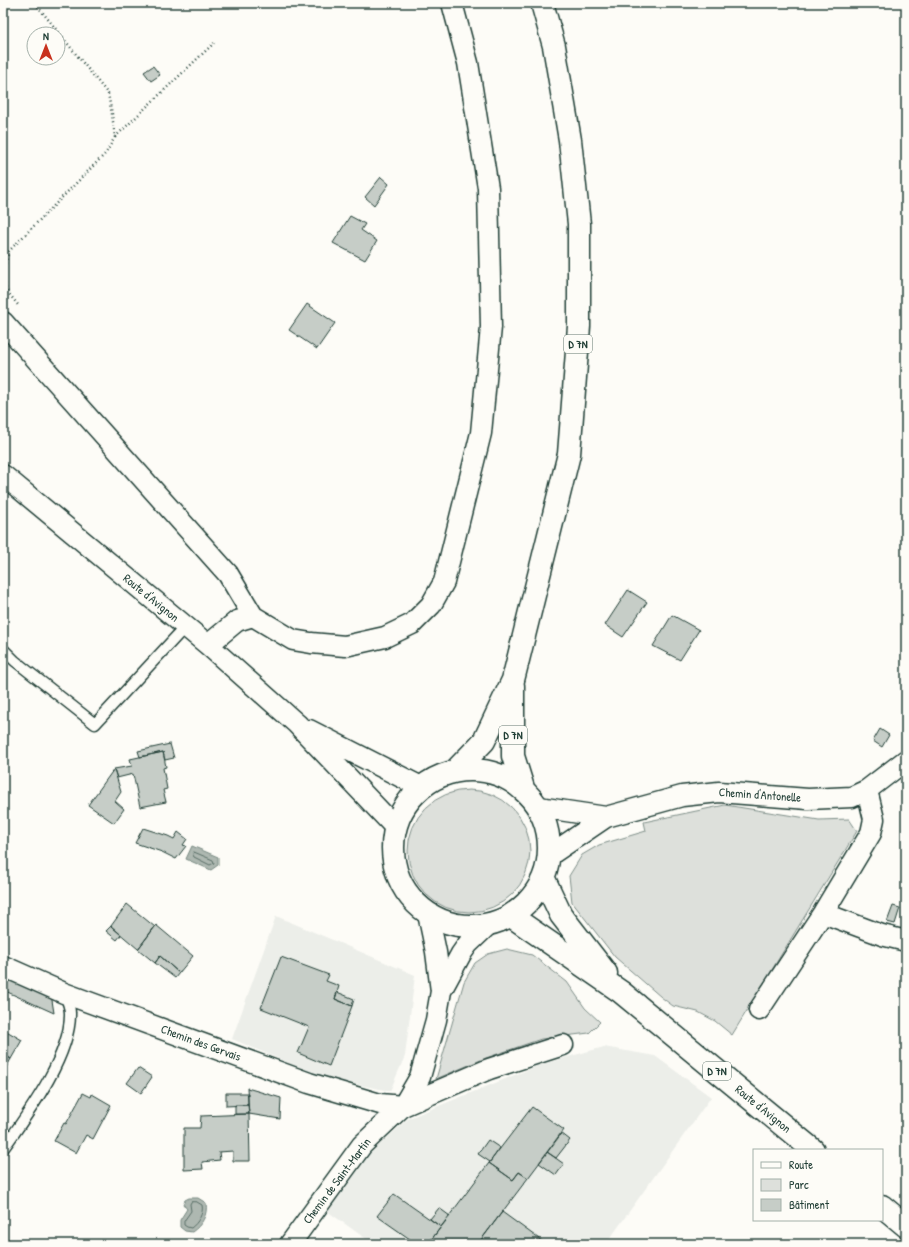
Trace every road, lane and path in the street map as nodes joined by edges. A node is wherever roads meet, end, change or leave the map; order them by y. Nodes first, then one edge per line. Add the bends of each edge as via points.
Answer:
1 (35, 3) edge
2 (452, 3) edge
3 (542, 3) edge
4 (214, 43) dead end
5 (115, 137) junction
6 (3, 271) edge
7 (3, 322) edge
8 (3, 475) edge
9 (253, 616) junction
10 (186, 626) junction
11 (208, 645) junction
12 (3, 649) edge
13 (513, 680) junction
14 (297, 724) junction
15 (906, 760) edge
16 (456, 770) junction
17 (421, 787) junction
18 (523, 788) junction
19 (867, 790) junction
20 (539, 807) junction
21 (606, 817) junction
22 (394, 827) junction
23 (550, 855) junction
24 (544, 879) junction
25 (823, 913) junction
26 (428, 914) junction
27 (511, 916) junction
28 (488, 924) junction
29 (906, 941) edge
30 (3, 966) edge
31 (441, 991) junction
32 (621, 992) junction
33 (64, 993) junction
34 (759, 1010) dead end
35 (563, 1045) dead end
36 (403, 1106) junction
37 (3, 1149) edge
38 (813, 1149) edge
39 (883, 1207) edge
40 (906, 1226) edge
41 (290, 1244) edge

1 - 5 path via 108,94
2 - 9 street via 468,63 488,188 491,327 481,433 444,582 431,605 412,624 386,637 345,646 293,640
3 - 13 main road, D 7N via 554,46 570,140 579,224 579,326 569,454
4 - 5 path
5 - 6 path via 106,153 9,251
7 - 9 street via 228,574
8 - 10 street, Route d'Avignon
9 - 11 street via 237,621
10 - 11 street, Route d'Avignon
10 - 12 lane via 95,724
11 - 14 street, Route d'Avignon
13 - 16 main road via 484,741
13 - 18 main road, D 7N via 513,756
14 - 17 street
14 - 22 street
15 - 19 street, Chemin d'Antonelle
16 - 17 main road via 438,776
16 - 18 main road via 492,772 508,778
17 - 22 main road via 404,805
18 - 20 main road
19 - 21 street, Chemin d'Antonelle via 852,797 808,799 719,792 682,796
19 - 25 street via 874,819 871,833
20 - 21 street, Chemin d'Antonelle
20 - 23 main road via 548,828
21 - 23 street, Chemin d'Antonelle
22 - 26 main road via 392,852 397,876 410,897
23 - 24 main road
24 - 27 main road via 530,900
24 - 32 main road, Route d'Avignon / D 7N via 561,915
25 - 29 street
25 - 34 street
26 - 28 main road via 445,922 466,926
26 - 31 street, Chemin de Saint-Martin
27 - 28 main road
27 - 32 main road, Route d'Avignon / D 7N
28 - 31 street, Chemin de Saint-Martin via 468,944
30 - 33 street, Chemin des Gervais
31 - 36 street, Chemin de Saint-Martin via 436,1020 420,1077
32 - 38 main road, Route d'Avignon / D 7N
33 - 36 street, Chemin des Gervais via 309,1084 380,1104
33 - 37 lane via 69,1002 70,1012 63,1048 52,1074
35 - 36 street via 489,1069
36 - 41 street, Chemin de Saint-Martin via 362,1145
39 - 40 main road

